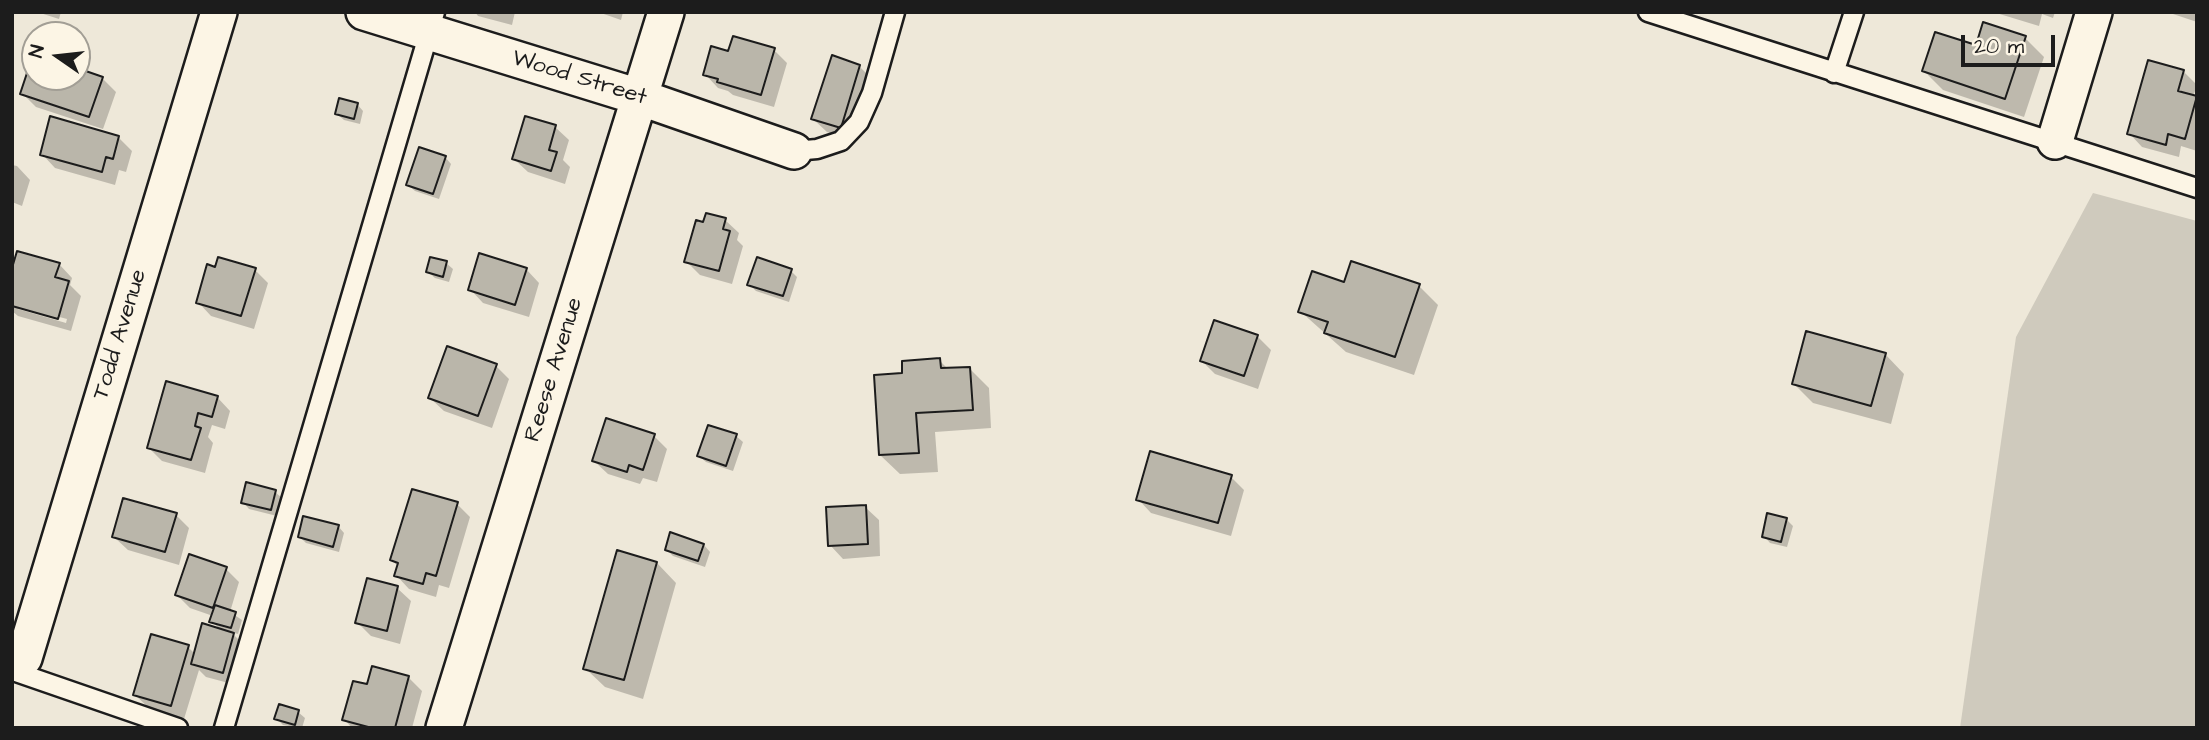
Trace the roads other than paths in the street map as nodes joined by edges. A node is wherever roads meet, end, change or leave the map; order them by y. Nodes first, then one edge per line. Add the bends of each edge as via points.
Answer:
1 (219, 12) edge
2 (364, 12) edge
3 (666, 12) edge
4 (895, 12) edge
5 (1648, 12) edge
6 (1854, 12) edge
7 (2094, 12) edge
8 (431, 22) edge
9 (1834, 73) junction
10 (639, 97) junction
11 (2055, 141) junction
12 (794, 151) joint
13 (2197, 188) edge
14 (16, 666) edge
15 (178, 728) edge
16 (225, 728) edge
17 (444, 728) edge

1 - 14 street, Todd Avenue
2 - 8 street, Wood Street
3 - 10 street, Reese Avenue
4 - 12 lane via 859,122 841,141
5 - 9 lane
6 - 9 lane
7 - 11 street
8 - 10 street, Wood Street
8 - 16 lane
9 - 11 lane
10 - 12 street, Wood Street
10 - 17 street, Reese Avenue
11 - 13 lane
14 - 15 lane

